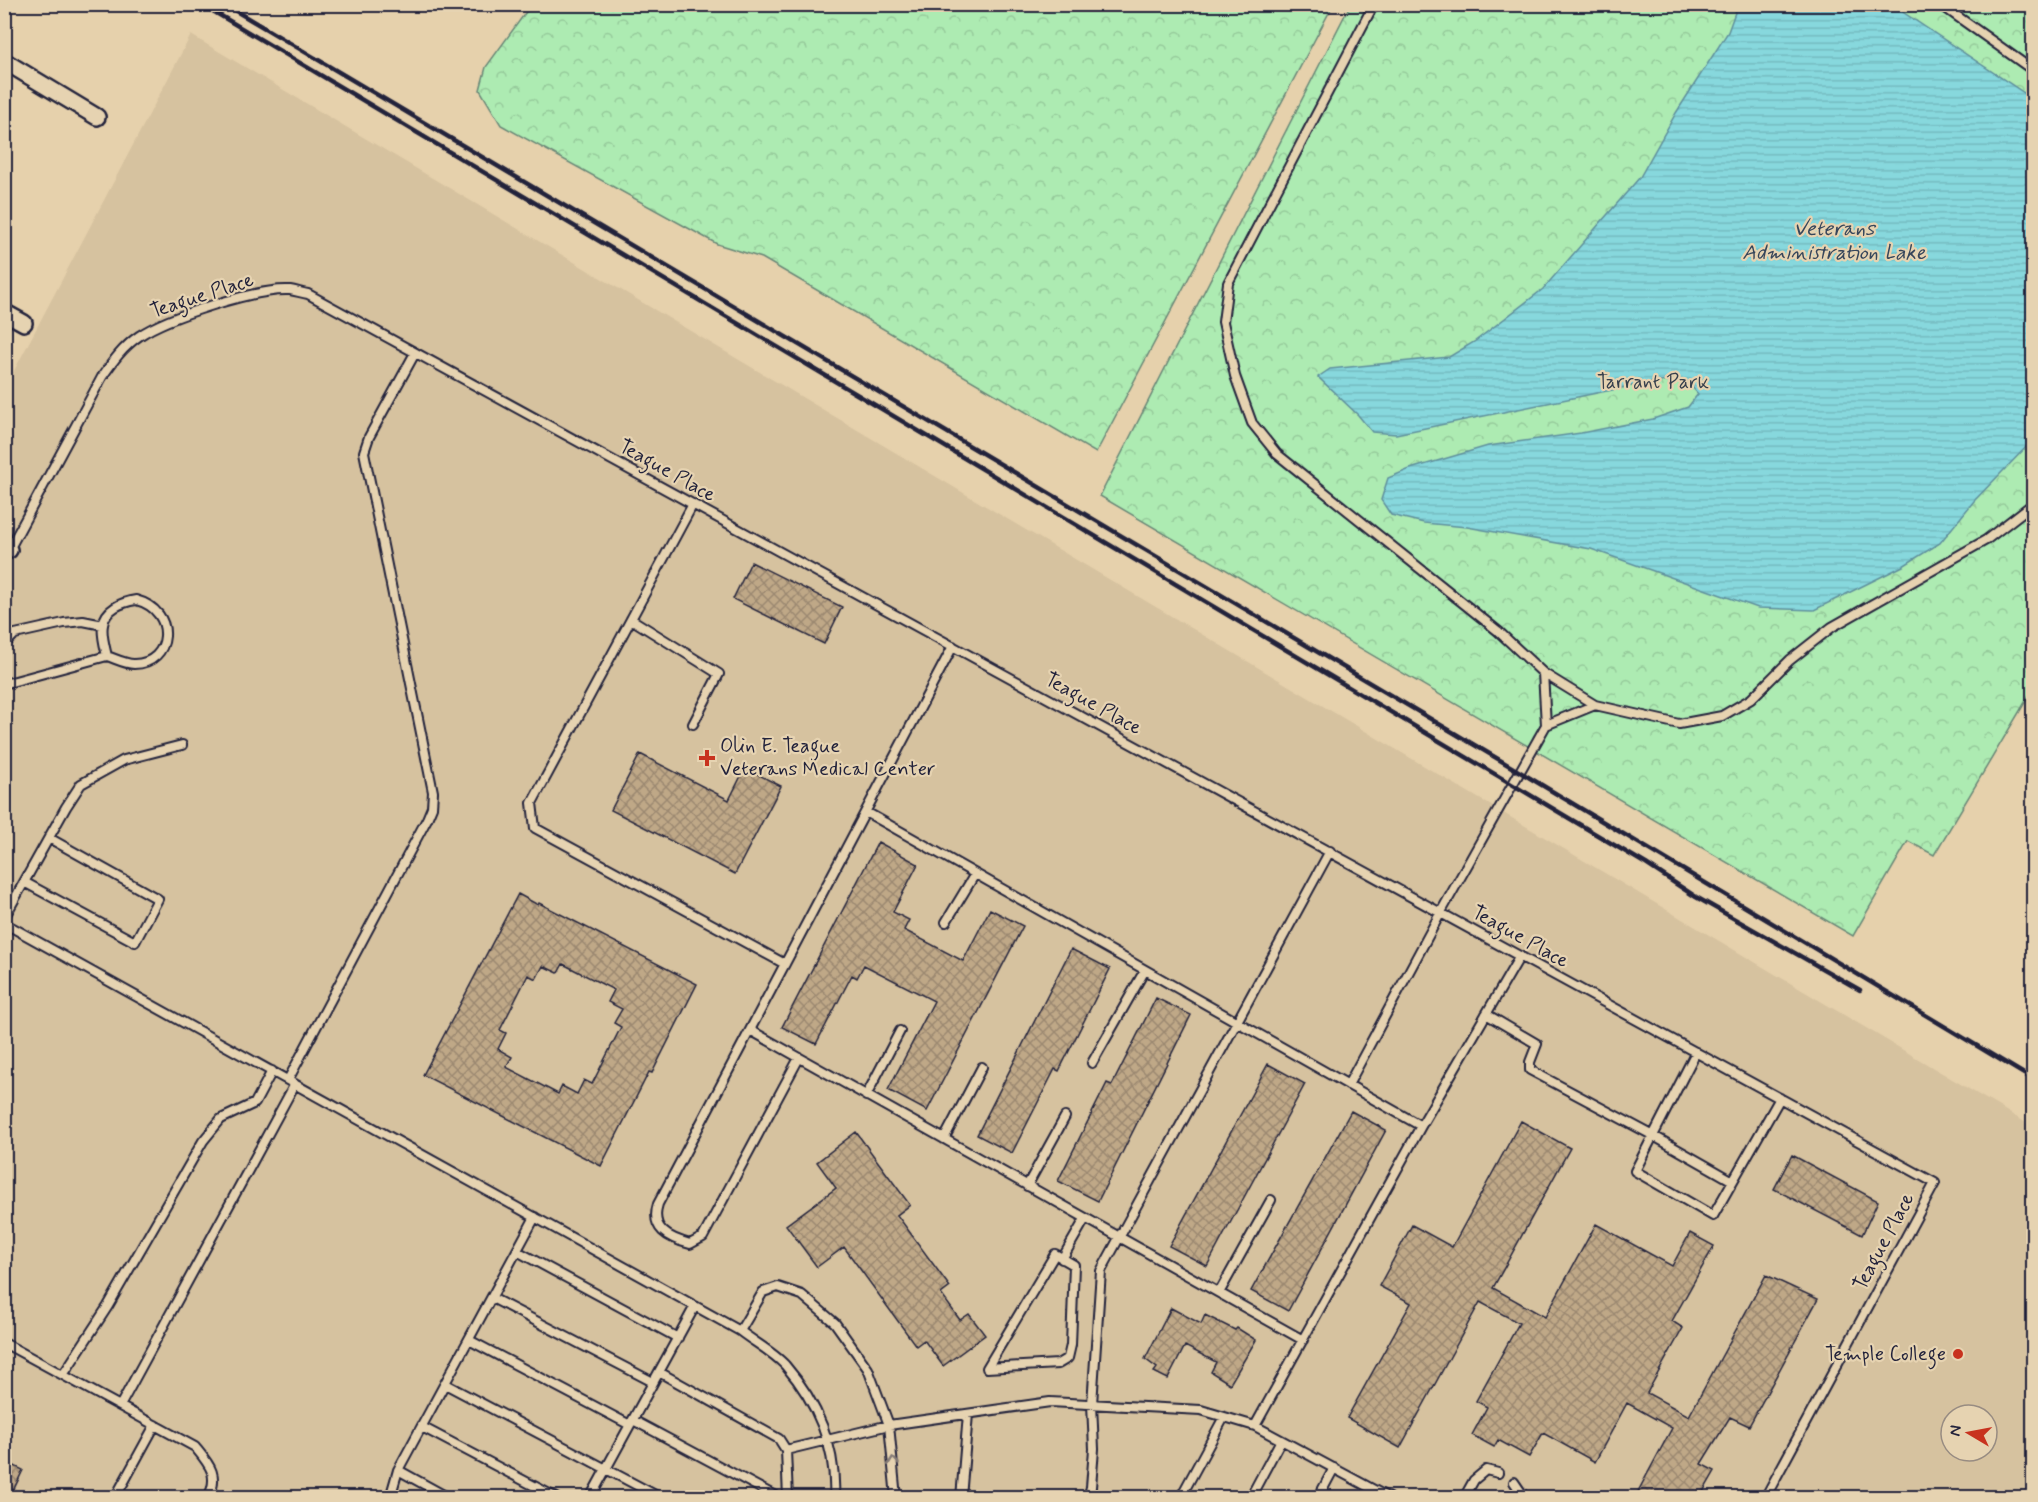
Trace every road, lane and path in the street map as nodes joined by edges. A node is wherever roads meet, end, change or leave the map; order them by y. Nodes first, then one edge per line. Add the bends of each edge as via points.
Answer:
1 (1374, 4) edge
2 (1940, 4) edge
3 (4, 61) edge
4 (2034, 71) edge
5 (97, 117) dead end
6 (4, 312) edge
7 (24, 323) dead end
8 (415, 353) junction
9 (2034, 503) edge
10 (693, 504) junction
11 (6, 552) edge
12 (631, 620) junction
13 (103, 625) junction
14 (4, 645) edge
15 (953, 646) junction
16 (107, 656) junction
17 (1543, 674) junction
18 (4, 684) edge
19 (1595, 705) junction
20 (693, 724) dead end
21 (1546, 725) junction
22 (182, 745) dead end
23 (866, 812) junction
24 (49, 838) junction
25 (1330, 851) junction
26 (975, 874) junction
27 (24, 882) junction
28 (1441, 912) junction
29 (4, 918) edge
30 (946, 922) dead end
31 (4, 923) edge
32 (1520, 956) junction
33 (785, 964) junction
34 (1145, 970) junction
35 (1486, 1014) junction
36 (1238, 1023) junction
37 (750, 1030) junction
38 (900, 1031) dead end
39 (1696, 1052) junction
40 (799, 1058) junction
41 (1092, 1063) dead end
42 (982, 1067) dead end
43 (272, 1071) junction
44 (291, 1082) junction
45 (1348, 1085) junction
46 (866, 1096) junction
47 (1780, 1098) junction
48 (1065, 1117) dead end
49 (1421, 1126) junction
50 (1652, 1135) junction
51 (944, 1139) junction
52 (1733, 1181) junction
53 (1027, 1186) junction
54 (1271, 1200) dead end
55 (535, 1217) junction
56 (1085, 1219) junction
57 (1119, 1238) junction
58 (517, 1251) junction
59 (1062, 1259) junction
60 (1220, 1293) junction
61 (492, 1298) junction
62 (695, 1306) junction
63 (740, 1331) junction
64 (678, 1338) junction
65 (469, 1340) junction
66 (1303, 1340) junction
67 (4, 1343) edge
68 (659, 1372) junction
69 (63, 1375) junction
70 (654, 1383) junction
71 (445, 1384) junction
72 (1092, 1404) junction
73 (120, 1406) junction
74 (968, 1414) junction
75 (1224, 1417) junction
76 (632, 1422) junction
77 (155, 1425) junction
78 (889, 1425) junction
79 (1255, 1426) junction
80 (422, 1427) junction
81 (829, 1439) junction
82 (1281, 1440) junction
83 (786, 1450) junction
84 (606, 1468) junction
85 (1334, 1468) junction
86 (398, 1470) junction
87 (1498, 1473) dead end
88 (1514, 1482) dead end
89 (115, 1497) edge
90 (208, 1497) edge
91 (390, 1497) edge
92 (449, 1497) edge
93 (556, 1497) edge
94 (590, 1497) edge
95 (661, 1497) edge
96 (779, 1497) edge
97 (788, 1497) edge
98 (834, 1497) edge
99 (896, 1497) edge
100 (961, 1497) edge
101 (1088, 1497) edge
102 (1183, 1497) edge
103 (1250, 1497) edge
104 (1318, 1497) edge
105 (1387, 1497) edge
106 (1464, 1497) edge
107 (1525, 1497) edge
108 (1765, 1497) edge

1 - 17 lane via 1227,283 1223,322 1235,376 1252,423 1276,453 1498,631
2 - 4 lane
3 - 5 street
6 - 7 street
8 - 10 lane, Teague Place
8 - 11 lane, Teague Place via 308,294 291,290 265,292 165,322 119,352
8 - 44 lane via 364,452 433,792 432,807
9 - 19 lane via 1986,540 1832,627 1790,660 1751,699 1722,717 1679,724
10 - 12 lane
10 - 15 lane, Teague Place
12 - 20 lane via 719,674
12 - 33 lane via 532,803 535,828
13 - 14 lane via 64,623 15,634
13 - 16 lane
13 - 16 lane via 116,606 136,600 155,608 165,627 162,647 147,661 127,663
15 - 23 lane
15 - 25 lane, Teague Place
16 - 18 lane
17 - 19 lane
17 - 21 lane
19 - 21 lane
21 - 28 lane
22 - 24 lane via 124,760 81,784
23 - 26 lane
23 - 33 lane
24 - 27 lane
24 - 27 lane via 158,899 135,942
25 - 28 lane, Teague Place
25 - 36 lane
26 - 30 lane
26 - 34 lane
27 - 29 lane
28 - 32 lane, Teague Place
28 - 45 lane
31 - 43 lane
32 - 35 lane
32 - 39 lane, Teague Place
33 - 37 lane
34 - 36 lane
34 - 41 lane
35 - 49 lane
35 - 50 lane via 1537,1044 1530,1070
36 - 45 lane
36 - 57 lane
37 - 40 lane
37 - 40 lane via 658,1204 654,1220 658,1228 679,1241 690,1244 703,1237
38 - 46 lane
39 - 47 lane, Teague Place
39 - 50 lane
40 - 46 lane
42 - 51 lane
43 - 44 lane
43 - 69 lane via 255,1103 221,1119 203,1141 108,1306
44 - 55 lane
44 - 73 lane
45 - 49 lane
46 - 51 lane
47 - 52 lane
47 - 108 lane, Teague Place via 1935,1183
48 - 53 lane
49 - 66 lane
50 - 52 lane
50 - 52 lane via 1635,1171 1713,1216
51 - 53 lane
53 - 56 lane
54 - 60 lane
55 - 58 lane
55 - 62 lane
56 - 57 lane
56 - 59 lane
57 - 60 lane
57 - 72 lane via 1101,1271
58 - 61 lane
58 - 64 lane
59 - 59 lane via 1054,1254 987,1368 1058,1364 1068,1358 1074,1265
60 - 66 lane
61 - 65 lane
61 - 70 lane
62 - 63 lane
62 - 64 lane
63 - 78 lane via 763,1292 778,1287 801,1295 835,1323 868,1369
63 - 81 lane via 784,1364 813,1404
64 - 68 lane
65 - 71 lane
65 - 76 lane
66 - 79 lane
67 - 69 lane
68 - 70 lane
68 - 83 lane via 779,1439
69 - 73 lane
70 - 76 lane
71 - 80 lane
71 - 84 lane
72 - 74 lane via 1050,1402
72 - 75 lane via 1201,1410
72 - 101 lane via 1094,1449
73 - 77 lane
74 - 78 lane
74 - 100 lane
75 - 79 lane
75 - 102 lane
76 - 84 lane
76 - 96 lane
77 - 89 lane
77 - 90 lane via 195,1447 210,1465 214,1486
78 - 81 lane
99 -> 78 lane
79 - 82 lane
80 - 86 lane
80 - 93 lane
81 - 83 lane
81 - 98 lane
82 - 85 lane
82 - 103 lane
83 - 97 lane
84 - 94 lane
84 - 95 lane
85 - 104 lane
85 - 105 lane
86 - 91 lane
86 - 92 lane
87 - 106 lane via 1486,1470
88 - 107 lane

